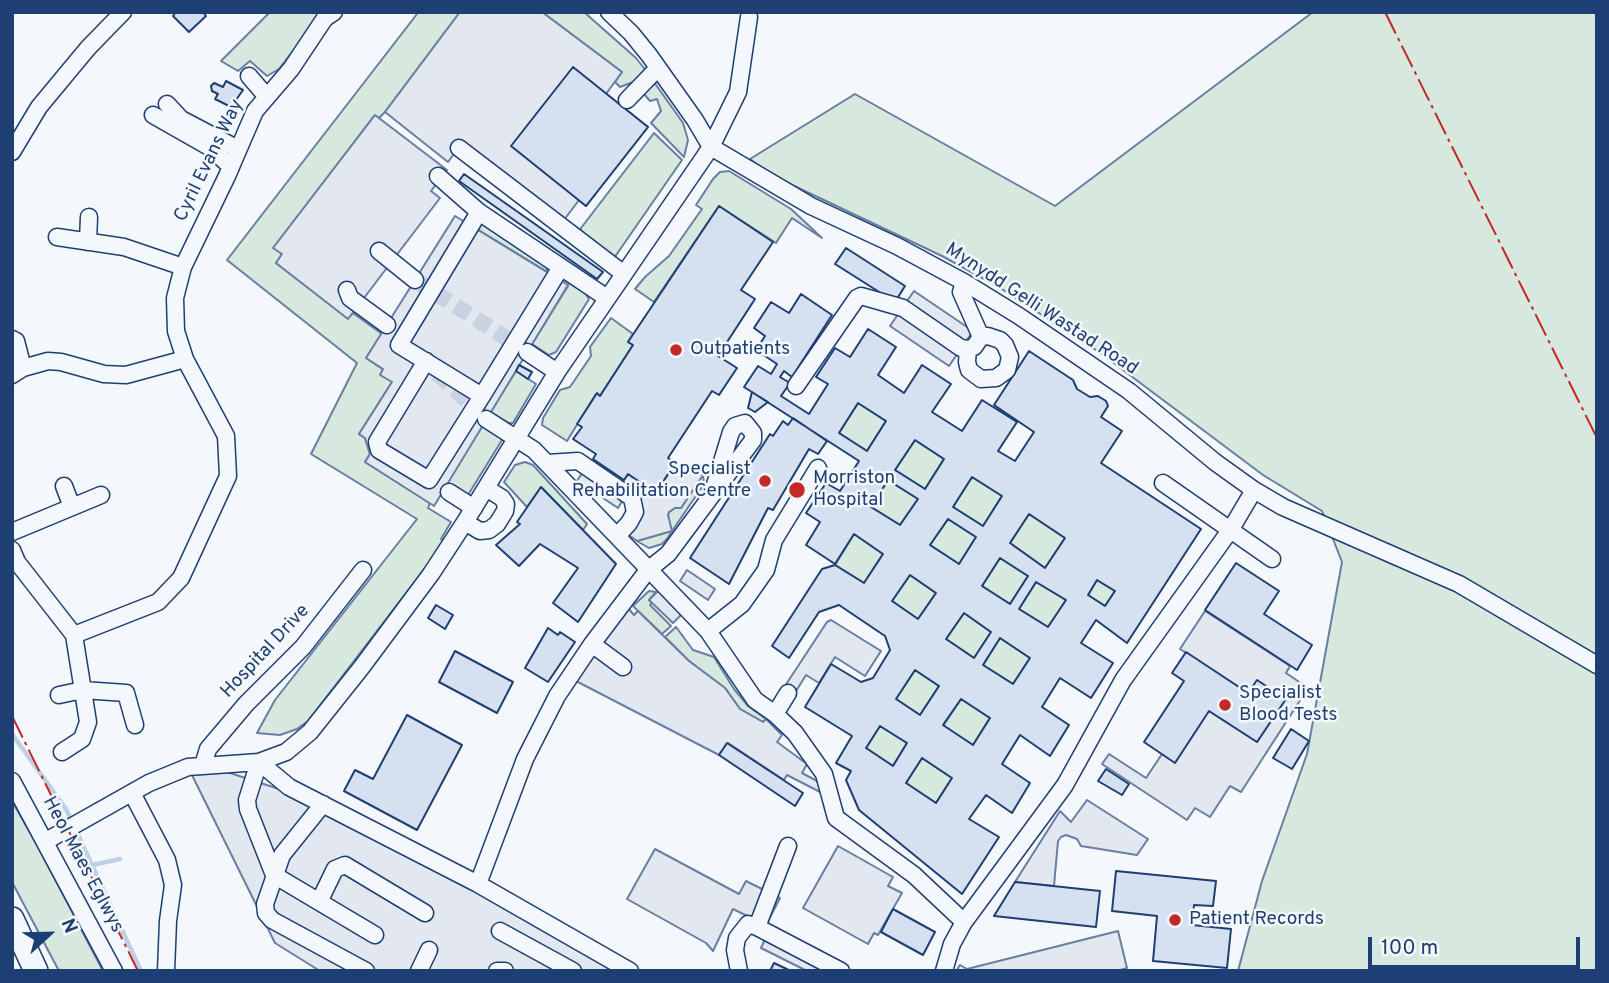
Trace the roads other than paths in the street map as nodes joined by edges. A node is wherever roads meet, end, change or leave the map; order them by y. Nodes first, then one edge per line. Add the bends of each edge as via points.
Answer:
1 (123, 12) edge
2 (334, 12) edge
3 (609, 12) edge
4 (749, 17) dead end
5 (658, 68) junction
6 (249, 76) dead end
7 (267, 97) junction
8 (627, 100) dead end
9 (167, 104) dead end
10 (153, 115) dead end
11 (711, 147) junction
12 (459, 148) dead end
13 (239, 149) junction
14 (12, 152) edge
15 (231, 167) junction
16 (438, 176) dead end
17 (480, 212) junction
18 (89, 217) dead end
19 (57, 237) dead end
20 (88, 242) junction
21 (379, 251) dead end
22 (183, 267) junction
23 (561, 267) junction
24 (624, 274) junction
25 (415, 280) tunnel mouth
26 (964, 282) junction
27 (347, 290) dead end
28 (607, 298) junction
29 (387, 326) dead end
30 (981, 337) junction
31 (12, 339) edge
32 (968, 349) junction
33 (527, 352) tunnel mouth
34 (185, 359) junction
35 (426, 362) junction
36 (18, 371) edge
37 (557, 372) junction
38 (796, 386) dead end
39 (482, 396) junction
40 (486, 419) tunnel mouth
41 (516, 439) junction
42 (547, 463) junction
43 (818, 468) dead end
44 (1163, 483) dead end
45 (64, 486) dead end
46 (486, 488) junction
47 (713, 491) dead end
48 (1254, 491) junction
49 (449, 492) dead end
50 (101, 495) dead end
51 (72, 507) junction
52 (474, 508) junction
53 (465, 522) junction
54 (1231, 529) junction
55 (12, 532) edge
56 (617, 537) junction
57 (12, 550) edge
58 (1272, 559) dead end
59 (363, 569) dead end
60 (648, 570) junction
61 (708, 631) junction
62 (74, 635) junction
63 (592, 644) junction
64 (1597, 665) edge
65 (623, 667) dead end
66 (83, 691) junction
67 (788, 693) dead end
68 (59, 695) dead end
69 (775, 714) junction
70 (135, 725) dead end
71 (62, 752) dead end
72 (259, 762) junction
73 (203, 765) junction
74 (12, 780) edge
75 (132, 793) junction
76 (323, 804) junction
77 (46, 841) junction
78 (788, 846) dead end
79 (274, 875) junction
80 (478, 884) junction
81 (319, 902) junction
82 (425, 913) dead end
83 (12, 919) edge
84 (964, 922) junction
85 (757, 927) junction
86 (500, 931) dead end
87 (375, 935) dead end
88 (429, 950) dead end
89 (839, 970) edge
90 (36, 971) edge
91 (114, 971) edge
92 (166, 971) edge
93 (366, 971) edge
94 (419, 971) edge
95 (497, 971) edge
96 (505, 971) edge
97 (573, 971) edge
98 (630, 971) edge
99 (739, 971) edge
100 (944, 971) edge

1 - 14 street via 38,107
2 - 7 street, Cyril Evans Way
3 - 5 street, Mynydd Gelli Wastad Road
4 - 11 street via 738,92
5 - 8 street
5 - 11 street, Mynydd Gelli Wastad Road
6 - 7 street
7 - 13 street, Cyril Evans Way via 255,111
9 - 13 street via 181,119
10 - 15 street via 211,148
11 - 24 street
11 - 26 street, Mynydd Gelli Wastad Road via 811,206
12 - 24 street
13 - 15 street, Cyril Evans Way
15 - 22 street, Cyril Evans Way
16 - 17 street
17 - 23 street
17 - 35 street via 399,345
18 - 20 street
19 - 20 street
20 - 22 street via 124,247
21 - 25 street
22 - 34 street, Cyril Evans Way via 175,298 176,331
23 - 28 street
23 - 39 street
24 - 28 street
26 - 30 street via 961,292
26 - 48 street, Mynydd Gelli Wastad Road via 1119,384
27 - 29 street via 350,298
28 - 37 street
30 - 32 street
30 - 32 street via 994,337 1005,345 1010,357 1002,375 989,380 975,375 967,362
31 - 36 street via 16,341
32 - 38 street via 903,308 861,296
33 - 37 street
34 - 36 street via 126,375 48,361
34 - 62 street, Cyril Evans Way via 226,436 228,476 174,586 158,602
35 - 39 street
35 - 39 street via 377,442 379,450 429,480
37 - 41 street
40 - 41 street
41 - 42 street
41 - 46 street
42 - 56 street
42 - 56 street via 578,461 632,498 635,512
43 - 61 street via 774,540 766,570 742,604
44 - 54 street
45 - 51 street
46 - 52 street
46 - 53 street via 506,504 501,517 489,530 480,531
47 - 60 street via 668,554
48 - 54 street
48 - 64 street, Mynydd Gelli Wastad Road via 1459,584
49 - 52 street
50 - 51 street
51 - 55 street
52 - 53 street
53 - 72 street via 431,574 310,732 286,752
54 - 58 street
54 - 84 street via 1123,680 1065,785
56 - 60 street
57 - 62 street
59 - 73 street, Hospital Drive via 303,648 208,749
60 - 61 street
60 - 63 street
61 - 69 street via 755,700
62 - 66 street
63 - 65 street
63 - 80 street via 557,696 525,759
66 - 68 street
66 - 70 street via 126,693
66 - 71 street via 89,722 82,739
67 - 69 street
69 - 84 street via 824,774 836,818 914,876
72 - 73 street
72 - 76 street via 289,787
72 - 79 street via 248,808
73 - 75 street via 188,767
74 - 77 street, Heol Maes Eglwys
75 - 77 street
75 - 92 street via 167,860 173,885
76 - 79 street via 282,855
76 - 80 street
77 - 91 street, Heol Maes Eglwys
78 - 85 street
79 - 81 street
79 - 93 street via 265,904 272,920
80 - 98 street
81 - 82 street via 335,869 345,865
81 - 87 street
83 - 90 highway
84 - 100 street
85 - 89 street
85 - 99 street via 748,924 737,939
86 - 97 street
88 - 94 street
95 - 96 street

